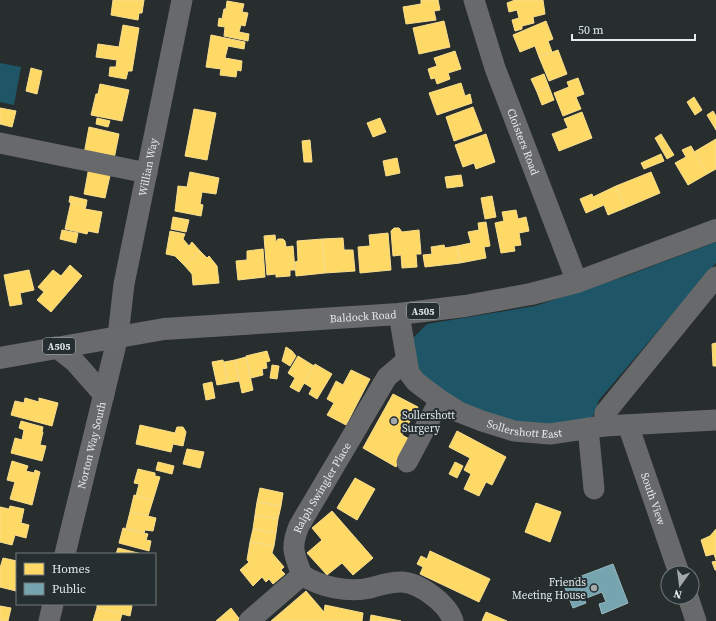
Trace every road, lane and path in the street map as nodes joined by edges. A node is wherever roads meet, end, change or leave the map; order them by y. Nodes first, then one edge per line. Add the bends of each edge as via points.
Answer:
1 (182, 0) edge
2 (474, 0) edge
3 (0, 143) edge
4 (147, 173) junction
5 (716, 230) edge
6 (716, 276) edge
7 (577, 282) junction
8 (399, 314) junction
9 (118, 336) junction
10 (56, 347) junction
11 (0, 358) edge
12 (406, 361) junction
13 (104, 395) junction
14 (440, 400) junction
15 (716, 420) edge
16 (628, 424) junction
17 (596, 427) junction
18 (407, 462) dead end
19 (594, 489) dead end
20 (65, 553) edge
21 (677, 565) edge
22 (302, 575) junction
23 (53, 605) edge
24 (691, 605) edge
25 (254, 616) edge
26 (49, 621) edge
27 (453, 621) edge
28 (696, 621) edge

1 - 4 street, Willian Way
2 - 7 street, Cloisters Road via 495,68
3 - 4 street
4 - 9 street, Willian Way via 124,284
5 - 7 main road, Baldock Road / A505
6 - 17 street
7 - 8 main road, Baldock Road / A505 via 531,294 465,306
8 - 9 main road, Baldock Road / A505 via 223,324
8 - 12 street, Sollershott East
9 - 10 main road, Baldock Road / A505
9 - 13 street, Norton Way South
10 - 11 main road, Baldock Road / A505
10 - 13 street via 75,362
12 - 14 street, Sollershott East via 409,373 416,382
12 - 22 street, Ralph Swingler Place via 387,377 299,526 293,539 293,551
13 - 20 street, Norton Way South
14 - 17 street, Sollershott East via 459,412 514,431 550,434
14 - 18 street
15 - 16 street, Sollershott East
16 - 17 street, Sollershott East
16 - 21 street, South View
17 - 19 street
22 - 25 street
22 - 27 street via 314,582 350,589 403,582 439,600
23 - 26 street
24 - 28 street

